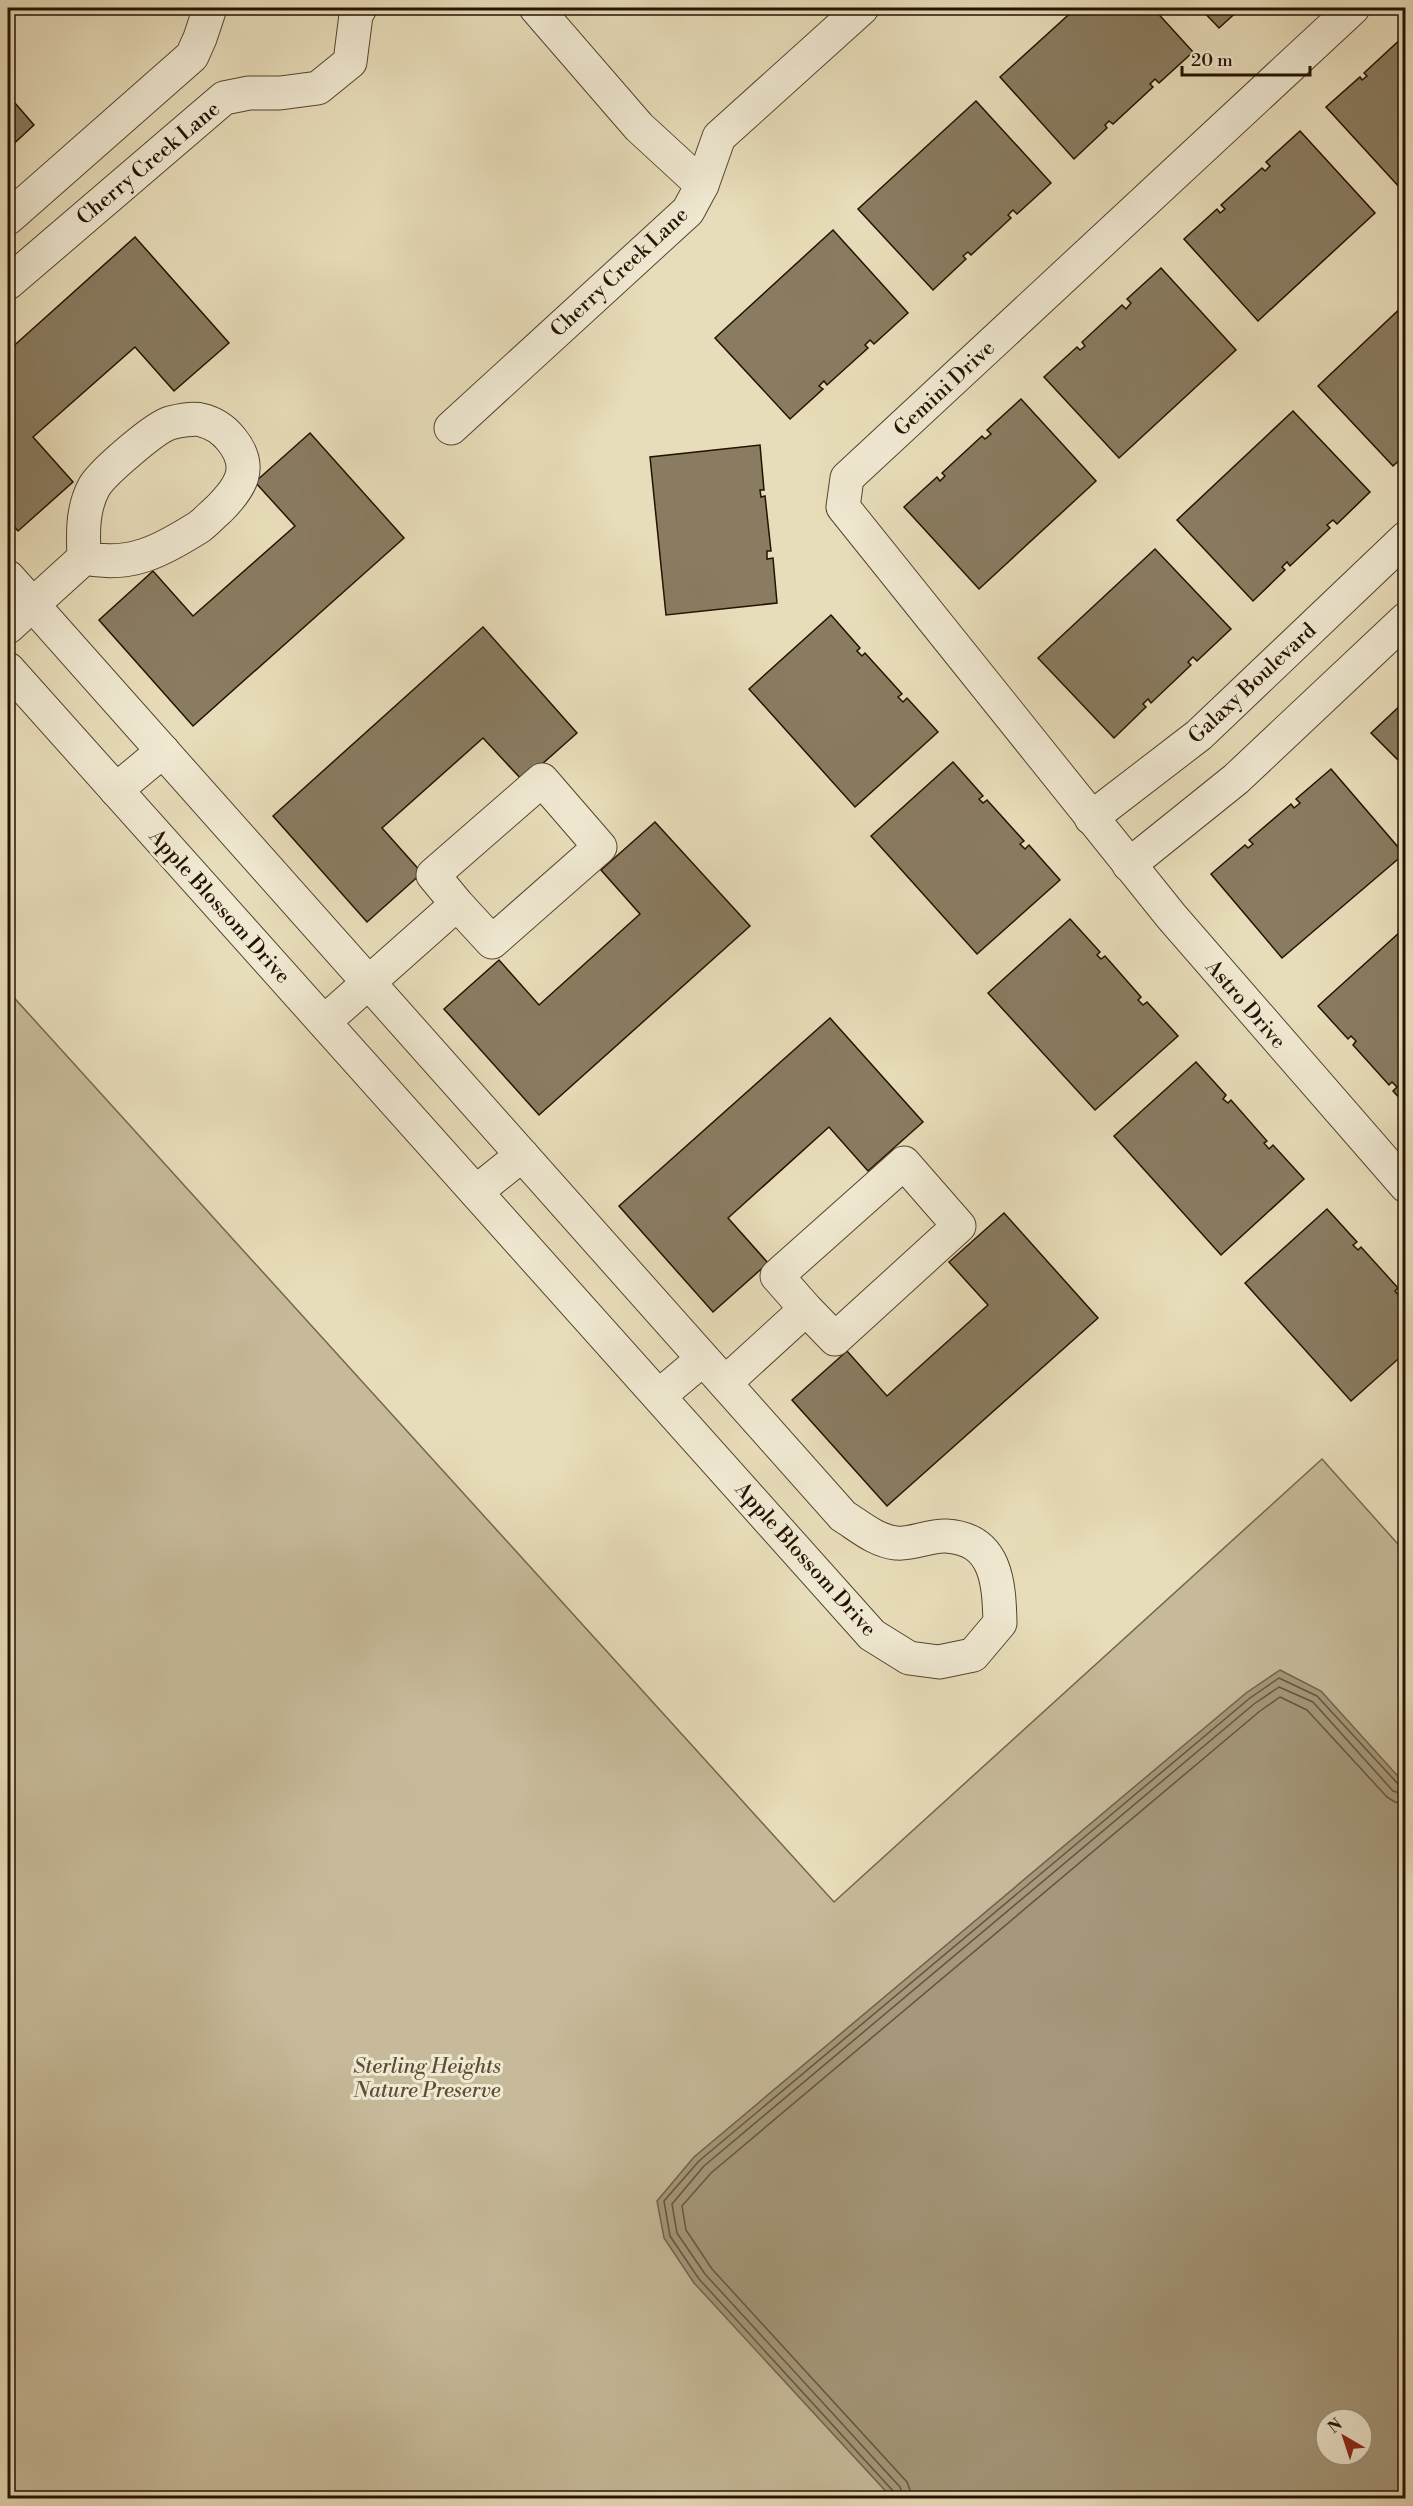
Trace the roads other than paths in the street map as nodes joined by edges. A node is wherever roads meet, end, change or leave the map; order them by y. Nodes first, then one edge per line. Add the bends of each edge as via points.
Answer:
1 (210, 8) edge
2 (360, 8) edge
3 (536, 8) edge
4 (1353, 8) edge
5 (847, 12) edge
6 (702, 184) junction
7 (8, 218) edge
8 (8, 283) edge
9 (451, 428) dead end
10 (1406, 538) edge
11 (84, 558) junction
12 (8, 577) edge
13 (32, 605) junction
14 (1406, 619) edge
15 (8, 627) edge
16 (8, 669) edge
17 (163, 751) junction
18 (116, 790) junction
19 (1091, 818) junction
20 (1129, 865) junction
21 (457, 904) junction
22 (369, 983) junction
23 (324, 1022) junction
24 (522, 1155) junction
25 (1406, 1186) edge
26 (476, 1192) junction
27 (806, 1310) junction
28 (703, 1359) junction
29 (725, 1383) junction
30 (659, 1396) junction

1 - 7 street via 192,56
2 - 8 street, Cherry Creek Lane via 350,62 318,88 224,98
3 - 6 street, Cherry Creek Lane via 639,127
4 - 19 street, Gemini Drive via 847,478 843,507
5 - 6 street, Cherry Creek Lane via 719,137
6 - 9 street, Cherry Creek Lane via 688,211
10 - 19 street, Galaxy Boulevard via 1198,735
11 - 11 street via 106,563 138,557 165,548 204,524 237,491 244,469 238,447 222,429 199,419 168,423 128,452 95,485 83,528
11 - 13 street
12 - 13 street, Apple Blossom Drive
13 - 15 street
13 - 17 street, Apple Blossom Drive
14 - 20 street via 1236,779
16 - 18 street, Apple Blossom Drive
17 - 18 street
17 - 22 street, Apple Blossom Drive
18 - 23 street, Apple Blossom Drive
19 - 20 street, Astro Drive
20 - 25 street, Astro Drive
21 - 21 street via 492,942 600,847 542,780 433,875
21 - 22 street
22 - 23 street
22 - 24 street, Apple Blossom Drive
23 - 26 street, Apple Blossom Drive
24 - 26 street
24 - 28 street, Apple Blossom Drive
26 - 30 street, Apple Blossom Drive
27 - 27 street via 835,1339 959,1226 904,1163 777,1276
27 - 29 street
28 - 29 street, Apple Blossom Drive
28 - 30 street
29 - 30 street, Apple Blossom Drive via 843,1516 882,1540 897,1544 946,1536 977,1544 991,1564 999,1586 1000,1623 973,1654 939,1662 909,1658 872,1635

